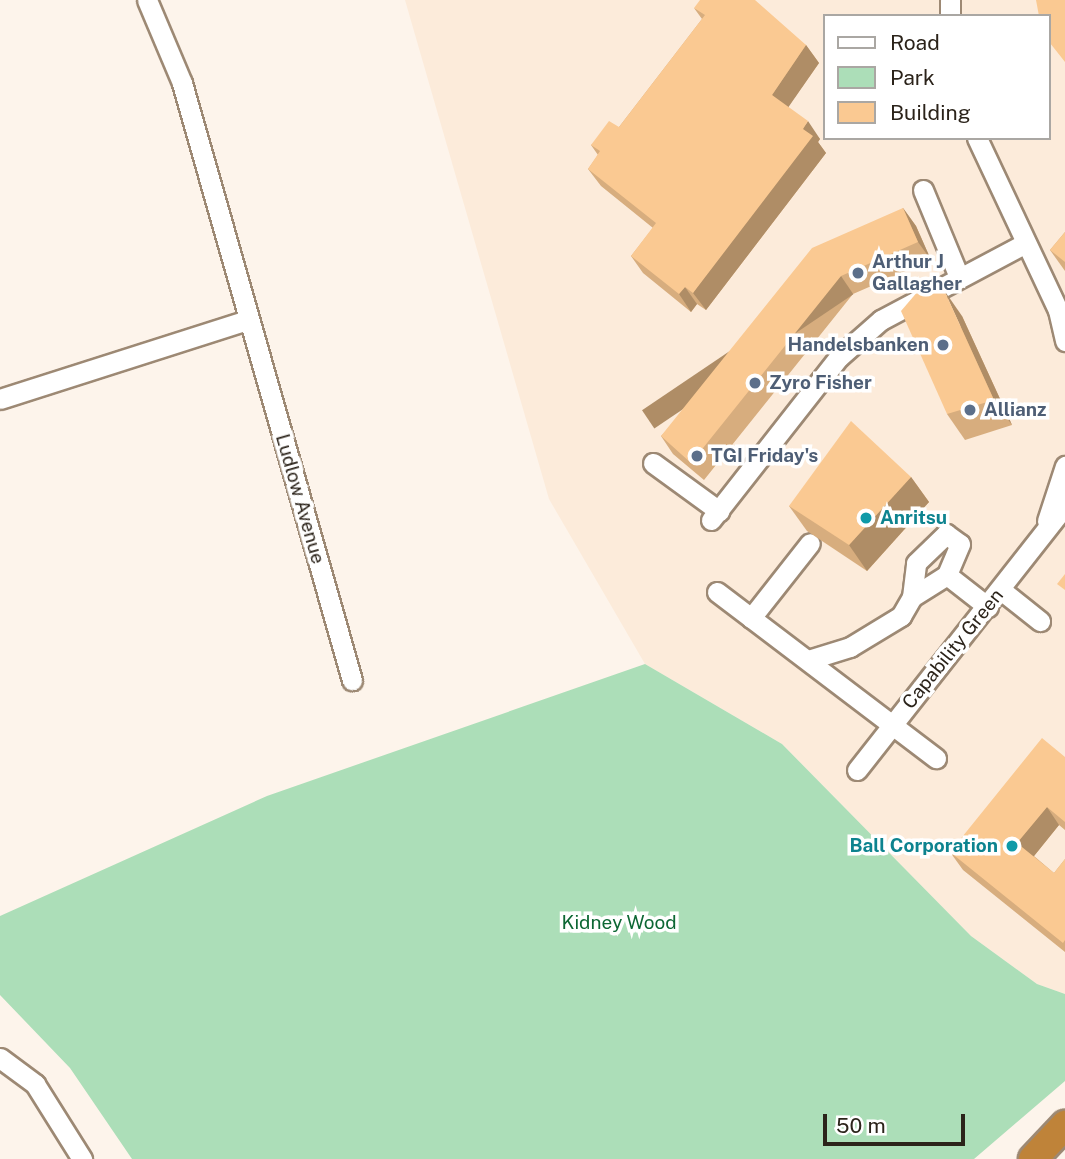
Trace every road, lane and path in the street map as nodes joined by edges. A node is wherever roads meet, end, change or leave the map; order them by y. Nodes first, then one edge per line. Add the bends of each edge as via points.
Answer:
1 (147, 0) edge
2 (977, 140) edge
3 (923, 190) dead end
4 (1022, 245) junction
5 (959, 277) junction
6 (1061, 314) edge
7 (248, 320) junction
8 (1065, 341) edge
9 (0, 399) edge
10 (653, 463) dead end
11 (1065, 466) edge
12 (1065, 506) edge
13 (1045, 525) junction
14 (810, 543) edge
15 (947, 575) junction
16 (1001, 590) junction
17 (717, 592) dead end
18 (912, 597) junction
19 (988, 607) junction
20 (751, 618) junction
21 (1041, 621) dead end
22 (808, 660) junction
23 (352, 680) dead end
24 (894, 723) junction
25 (936, 758) dead end
26 (857, 770) dead end
27 (0, 1058) edge
28 (1065, 1125) edge
29 (1065, 1135) edge
30 (82, 1159) edge
31 (1034, 1159) edge

1 - 7 street, Ludlow Avenue via 182,83
2 - 4 street
3 - 5 street
4 - 5 street
4 - 6 street
5 - 10 street via 881,320 839,357 715,516
6 - 8 street
7 - 9 street
7 - 23 street, Ludlow Avenue
11 - 13 street
12 - 13 street
13 - 16 street, Capability Green
14 - 20 street
15 - 18 street
15 - 18 street via 960,544 946,534 916,563
15 - 19 street
16 - 19 street, Capability Green
16 - 21 street
17 - 20 street
18 - 22 street via 877,633
19 - 24 street, Capability Green
20 - 22 street
22 - 24 street
24 - 25 street
24 - 26 street, Capability Green
27 - 30 street via 35,1084
28 - 31 highway
29 - 31 highway

